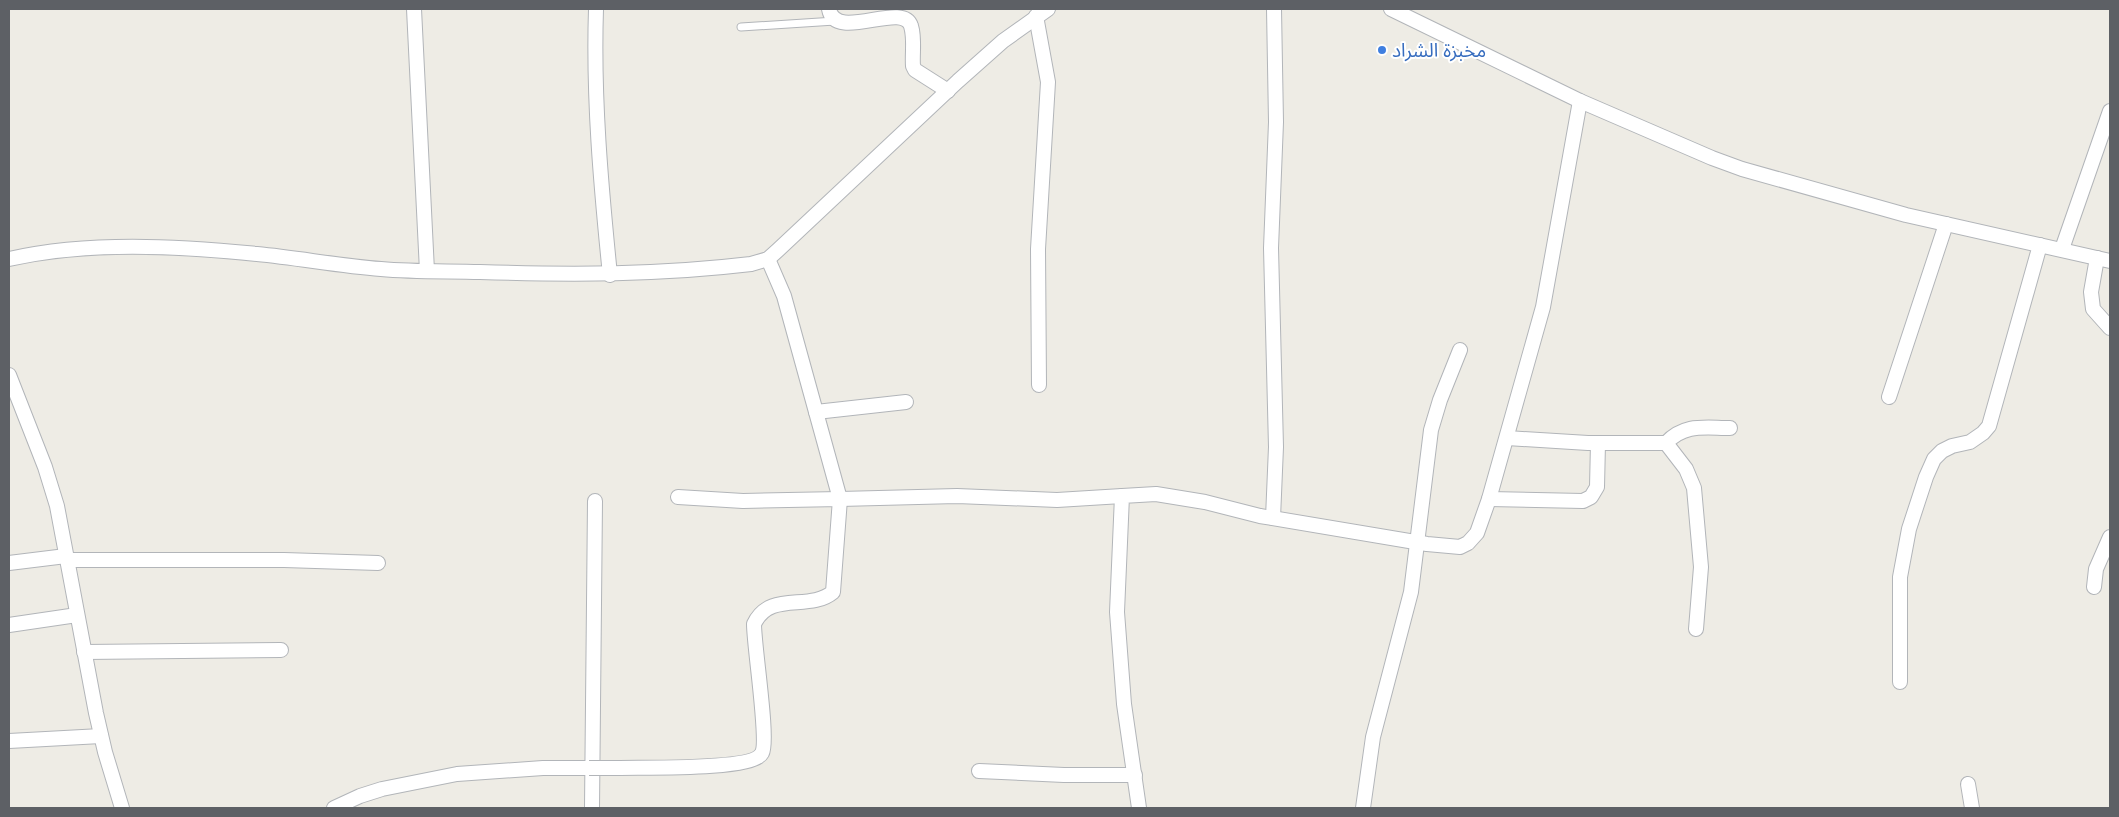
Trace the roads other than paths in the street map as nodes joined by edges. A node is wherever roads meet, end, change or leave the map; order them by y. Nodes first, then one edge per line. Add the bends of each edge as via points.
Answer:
1 (414, 9) edge
2 (596, 9) edge
3 (1048, 9) edge
4 (1274, 9) edge
5 (1392, 9) edge
6 (832, 15) edge
7 (1036, 16) junction
8 (741, 27) dead end
9 (942, 87) junction
10 (1580, 101) junction
11 (2110, 111) edge
12 (1946, 224) junction
13 (2040, 244) junction
14 (2062, 249) junction
15 (9, 259) edge
16 (768, 259) junction
17 (2104, 259) edge
18 (426, 270) junction
19 (610, 274) junction
20 (2110, 328) edge
21 (1460, 350) dead end
22 (9, 376) edge
23 (1039, 385) dead end
24 (1889, 397) dead end
25 (906, 402) dead end
26 (816, 412) junction
27 (1730, 428) dead end
28 (1507, 438) junction
29 (1598, 443) junction
30 (1666, 443) junction
31 (1122, 496) junction
32 (678, 498) dead end
33 (840, 499) junction
34 (1489, 499) junction
35 (595, 501) dead end
36 (1273, 518) junction
37 (2110, 537) edge
38 (1416, 542) junction
39 (67, 558) junction
40 (9, 563) edge
41 (378, 563) dead end
42 (2094, 587) dead end
43 (77, 615) junction
44 (9, 625) edge
45 (1696, 630) dead end
46 (281, 650) dead end
47 (84, 652) junction
48 (1900, 682) dead end
49 (101, 736) junction
50 (9, 741) edge
51 (979, 771) dead end
52 (1135, 775) junction
53 (1968, 784) dead end
54 (119, 807) edge
55 (334, 808) edge
56 (592, 808) edge
57 (1139, 808) edge
58 (1363, 808) edge
59 (1972, 808) edge

1 - 18 street
2 - 19 street via 596,105
3 - 7 street
4 - 36 street via 1276,122 1271,248 1276,447
5 - 10 street
6 - 8 lane
6 - 9 street via 845,22 898,17 908,21 912,27 915,70
7 - 9 street
7 - 23 street via 1048,82 1038,249
9 - 16 street
10 - 12 street via 1742,169
10 - 28 street via 1543,307
11 - 14 street
12 - 13 street
12 - 24 street
13 - 14 street
13 - 48 street via 1989,426 1970,442 1952,446 1934,459 1908,529 1900,577
14 - 17 street
15 - 18 street via 82,249 162,247 258,254 383,269
16 - 19 street via 720,267
16 - 26 street via 784,296
17 - 20 street via 2091,292 2093,309
18 - 19 street
21 - 38 street via 1431,430
22 - 39 street via 52,490
25 - 26 street
26 - 33 street
27 - 30 street via 1685,429
28 - 29 street
28 - 34 street
29 - 30 street
29 - 34 street via 1598,487 1591,497 1583,501
30 - 45 street via 1686,469 1694,488 1701,567
31 - 33 street via 1057,500 957,496
31 - 36 street via 1156,494
31 - 52 street via 1117,612 1124,704
32 - 33 street via 743,501
33 - 55 street, bridge via 833,592 818,599 764,609 754,624 764,735 760,757 734,765 543,768 457,774 382,789
34 - 38 street via 1477,533 1468,543 1460,547
35 - 56 street
36 - 38 street
37 - 42 street via 2096,569
38 - 58 street via 1411,592 1373,737
39 - 40 street
39 - 41 street
39 - 43 street
43 - 44 street
43 - 47 street
46 - 47 street
47 - 49 street
49 - 50 street
49 - 54 street
51 - 52 street
52 - 57 street
53 - 59 street

